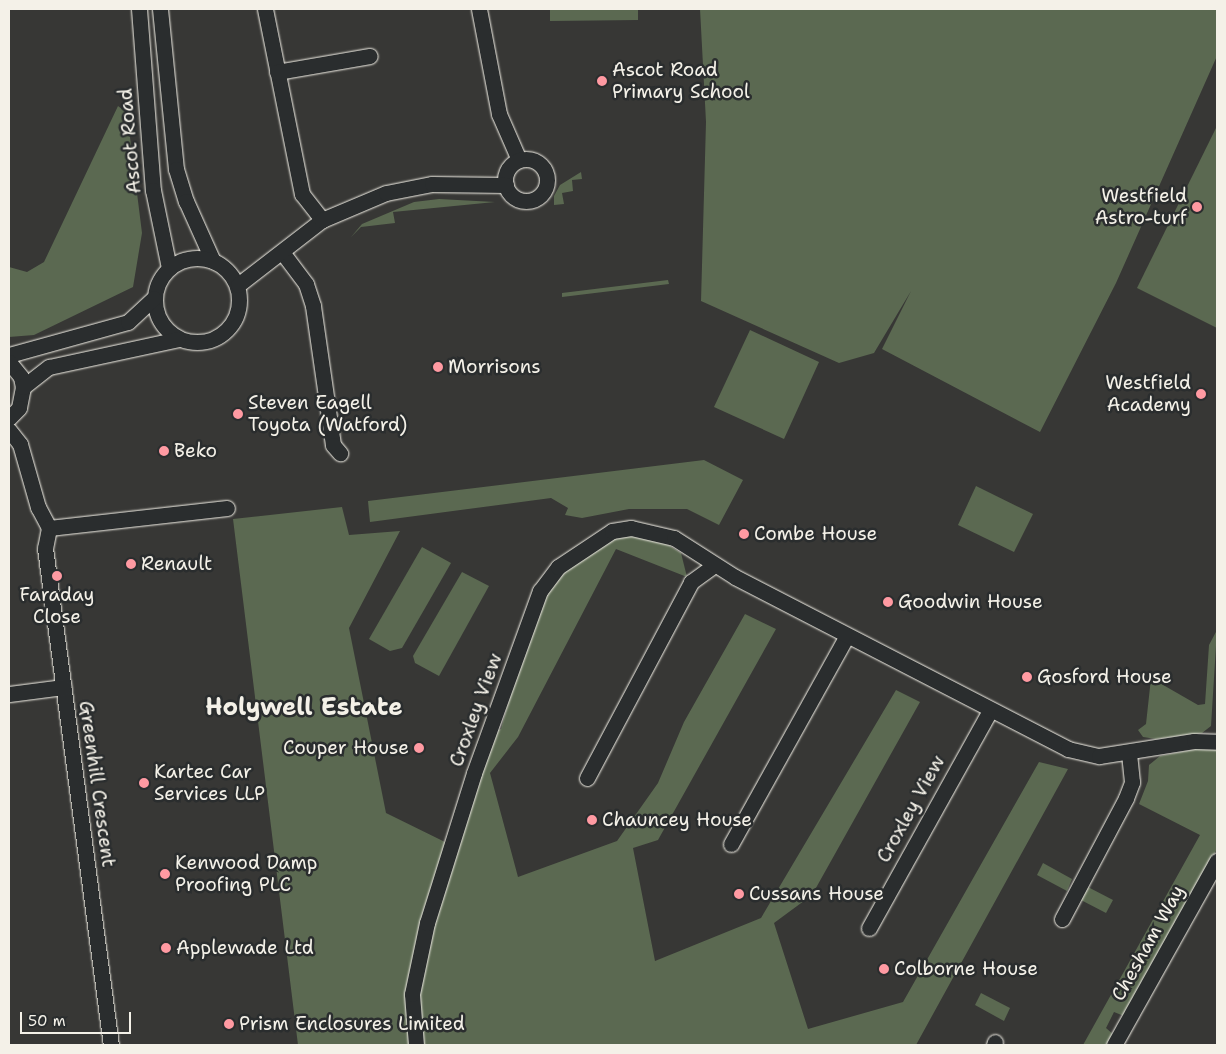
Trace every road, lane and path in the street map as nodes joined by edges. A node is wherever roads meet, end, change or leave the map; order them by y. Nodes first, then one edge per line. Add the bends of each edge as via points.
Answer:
1 (139, 9) edge
2 (160, 9) edge
3 (265, 9) edge
4 (479, 9) edge
5 (370, 56) dead end
6 (277, 72) junction
7 (519, 160) junction
8 (506, 185) junction
9 (322, 220) junction
10 (282, 252) junction
11 (213, 261) junction
12 (169, 268) junction
13 (238, 285) junction
14 (154, 298) junction
15 (178, 339) junction
16 (9, 355) edge
17 (9, 362) edge
18 (23, 387) junction
19 (9, 418) edge
20 (9, 430) edge
21 (340, 453) dead end
22 (227, 508) dead end
23 (49, 528) junction
24 (714, 565) junction
25 (847, 636) junction
26 (64, 687) junction
27 (9, 694) edge
28 (990, 711) junction
29 (1217, 742) edge
30 (1130, 753) junction
31 (588, 778) dead end
32 (731, 844) dead end
33 (1217, 861) edge
34 (1062, 919) dead end
35 (869, 928) dead end
36 (111, 1045) edge
37 (416, 1045) edge
38 (1114, 1045) edge

1 - 12 street, Ascot Road via 153,190
2 - 11 street via 176,169 186,201
3 - 6 street
4 - 7 street via 499,114
5 - 6 street
6 - 9 street via 302,194
7 - 8 street via 506,173
7 - 8 street via 532,160 542,167 547,178 545,188 539,196 526,201 513,196
8 - 9 street via 432,184 408,188
9 - 10 street
10 - 13 street
10 - 21 street via 306,284 313,306 333,445
11 - 12 street via 189,258
11 - 13 street via 226,269
12 - 14 street via 157,283
13 - 15 street via 240,306 228,329 203,343
14 - 15 street via 161,324
14 - 16 street via 128,322
15 - 18 street via 49,367
17 - 18 street via 21,377
18 - 19 street via 19,408
20 - 23 street via 20,444 38,507
22 - 23 street
23 - 26 street, Greenhill Crescent via 45,548
24 - 25 street, Croxley View
24 - 31 street via 691,582
24 - 37 street, Croxley View via 674,538 631,528 612,530 558,567 540,592 474,773 427,923 412,994
25 - 28 street, Croxley View
25 - 32 street
26 - 27 street
26 - 36 street, Greenhill Crescent
28 - 30 street, Croxley View via 1068,749 1099,756
28 - 35 street, Croxley View
29 - 30 street, Croxley View via 1194,742
30 - 34 street via 1132,782 1126,798
33 - 38 street, Chesham Way

